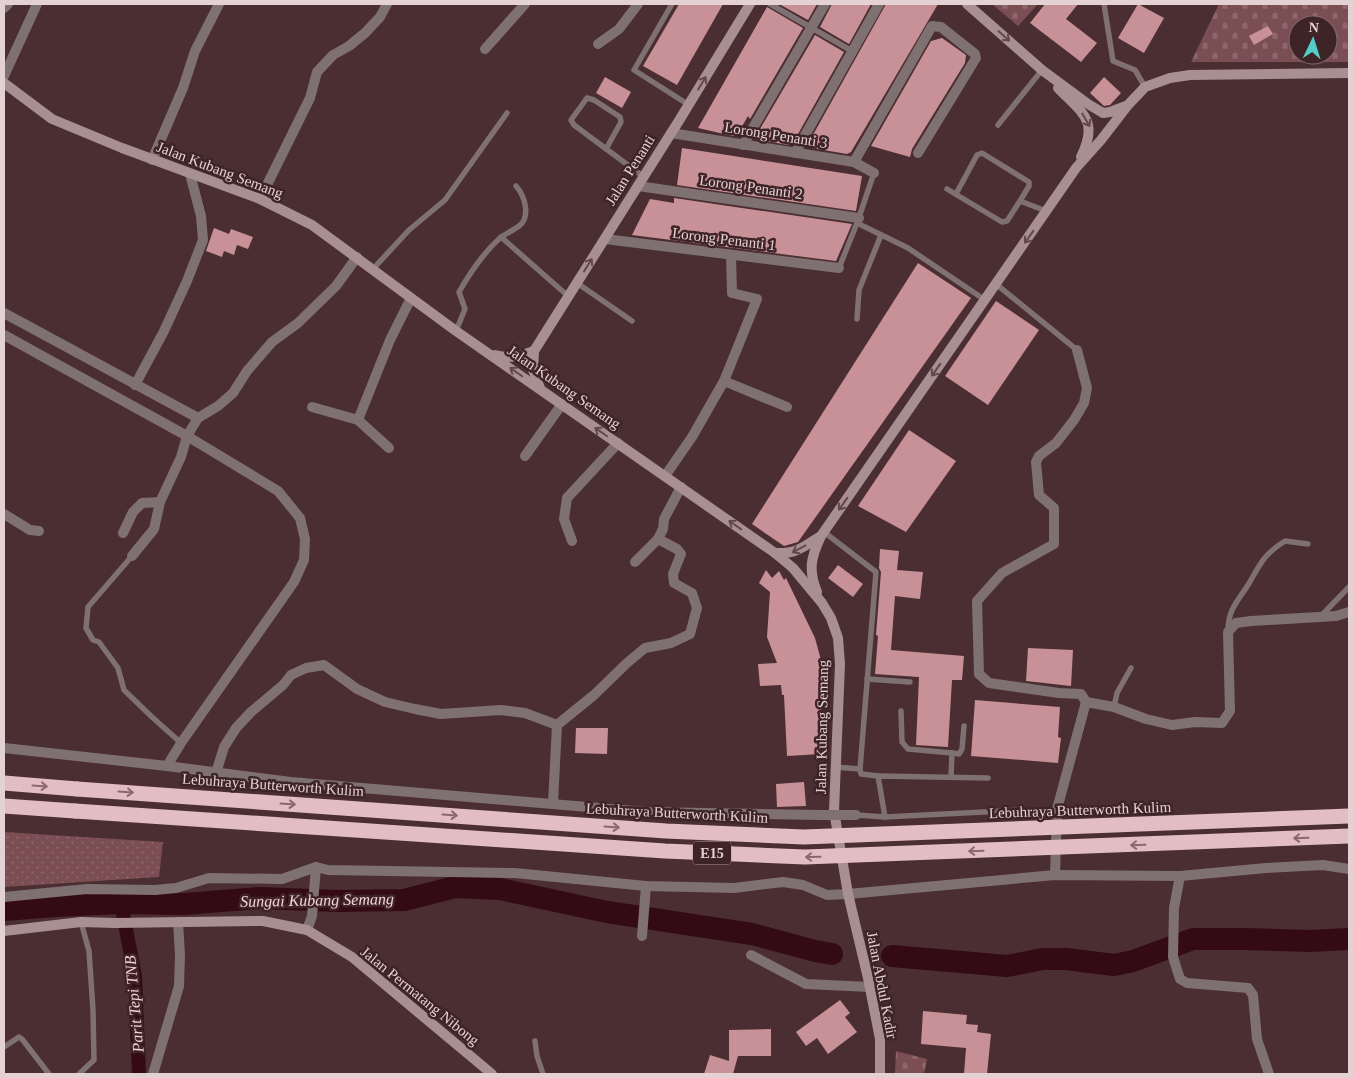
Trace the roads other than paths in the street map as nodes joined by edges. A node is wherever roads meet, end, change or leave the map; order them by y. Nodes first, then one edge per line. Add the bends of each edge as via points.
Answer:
1 (8, 4) edge
2 (37, 4) edge
3 (219, 4) edge
4 (386, 4) edge
5 (525, 4) edge
6 (638, 4) edge
7 (672, 4) edge
8 (750, 4) edge
9 (770, 4) edge
10 (825, 4) edge
11 (879, 4) edge
12 (967, 4) edge
13 (1104, 4) edge
14 (4, 8) edge
15 (811, 27) junction
16 (598, 44) dead end
17 (485, 49) dead end
18 (852, 51) junction
19 (1042, 70) junction
20 (1349, 73) edge
21 (4, 76) edge
22 (4, 83) edge
23 (1145, 87) junction
24 (1128, 104) junction
25 (689, 105) junction
26 (507, 113) dead end
27 (998, 125) dead end
28 (671, 134) junction
29 (742, 145) junction
30 (606, 149) junction
31 (795, 153) junction
32 (918, 153) dead end
33 (152, 160) junction
34 (854, 162) junction
35 (1076, 168) junction
36 (874, 173) joint
37 (190, 174) junction
38 (641, 181) junction
39 (516, 186) dead end
40 (947, 189) dead end
41 (956, 194) junction
42 (260, 200) junction
43 (1020, 201) junction
44 (1046, 211) junction
45 (858, 221) junction
46 (881, 235) junction
47 (501, 236) junction
48 (604, 239) junction
49 (731, 255) junction
50 (357, 257) junction
51 (839, 268) joint
52 (372, 269) junction
53 (577, 283) junction
54 (996, 284) junction
55 (568, 296) junction
56 (411, 298) junction
57 (985, 300) junction
58 (4, 314) edge
59 (857, 319) dead end
60 (632, 321) dead end
61 (456, 331) junction
62 (4, 335) edge
63 (534, 350) junction
64 (1077, 350) joint
65 (490, 354) junction
66 (724, 381) junction
67 (135, 385) junction
68 (542, 391) junction
69 (562, 404) junction
70 (312, 407) dead end
71 (786, 407) dead end
72 (198, 418) junction
73 (358, 420) junction
74 (187, 436) junction
75 (618, 443) junction
76 (389, 448) dead end
77 (525, 456) dead end
78 (665, 476) junction
79 (681, 487) junction
80 (160, 502) junction
81 (4, 514) edge
82 (39, 531) dead end
83 (123, 533) dead end
84 (822, 534) junction
85 (658, 539) junction
86 (572, 542) dead end
87 (1308, 544) dead end
88 (775, 553) junction
89 (132, 556) joint
90 (635, 562) dead end
91 (1349, 588) edge
92 (822, 603) junction
93 (1349, 612) edge
94 (1319, 617) junction
95 (1228, 632) junction
96 (1132, 668) dead end
97 (867, 679) junction
98 (910, 682) dead end
99 (1086, 702) junction
100 (1114, 707) junction
101 (902, 711) dead end
102 (557, 725) junction
103 (964, 726) dead end
104 (181, 743) junction
105 (4, 748) edge
106 (952, 753) junction
107 (167, 766) junction
108 (835, 768) junction
109 (860, 769) junction
110 (216, 772) junction
111 (878, 776) junction
112 (951, 777) junction
113 (988, 778) dead end
114 (4, 783) edge
115 (553, 803) junction
116 (4, 806) edge
117 (1023, 810) dead end
118 (856, 815) joint
119 (1349, 816) edge
120 (885, 817) junction
121 (1349, 836) edge
122 (1349, 869) edge
123 (316, 872) junction
124 (1055, 875) junction
125 (1180, 876) junction
126 (646, 886) junction
127 (4, 897) edge
128 (849, 898) junction
129 (81, 922) junction
130 (178, 922) junction
131 (307, 930) junction
132 (4, 931) edge
133 (643, 933) dead end
134 (751, 955) dead end
135 (869, 982) junction
136 (535, 1041) dead end
137 (4, 1047) edge
138 (46, 1073) edge
139 (78, 1074) edge
140 (154, 1074) edge
141 (492, 1074) edge
142 (543, 1074) edge
143 (880, 1074) edge
144 (1269, 1074) edge

1 - 14 street
2 - 21 street
3 - 33 street via 195,52 184,88
4 - 42 street via 380,17 365,33 333,55 317,72 310,98
5 - 17 street
6 - 16 street via 619,29
7 - 25 lane via 634,70
25 -> 8 main road, Jalan Penanti
9 - 15 lane
10 - 15 street
11 - 18 street
12 -> 19 main road
13 - 23 lane via 1114,61 1135,70
15 - 18 lane
15 - 29 street
18 - 31 street
19 - 24 main road via 1103,113
19 - 27 lane
19 -> 35 main road via 1090,126 1087,146
20 - 23 main road via 1190,75
22 - 33 main road, Jalan Kubang Semang via 52,119
23 - 24 main road
24 - 35 main road
25 - 28 main road, Jalan Penanti
26 - 52 lane via 444,200 409,230
28 - 29 street, Lorong Penanti 3
28 - 38 main road, Jalan Penanti
29 - 31 street, Lorong Penanti 3
30 - 30 lane via 571,120 587,98 620,117 621,122
30 - 38 lane
31 - 34 street, Lorong Penanti 3
32 - 34 street via 976,58 941,27 932,26
33 - 37 main road, Jalan Kubang Semang
34 - 36 street, Lorong Penanti 3
35 - 44 main road
36 - 45 lane
37 - 42 main road, Jalan Kubang Semang
37 - 67 street via 201,216 202,240 164,331
38 - 45 street, Lorong Penanti 2
38 - 48 main road, Jalan Penanti
39 - 47 lane via 522,193 526,210 521,225
40 - 41 lane
41 - 43 lane via 1002,222
41 - 43 lane via 976,156 982,153 1029,182
42 - 50 main road, Jalan Kubang Semang via 312,225
43 - 44 lane
44 -> 54 main road
45 - 46 lane
45 - 51 lane
46 - 57 lane via 908,248
46 - 59 lane via 859,290
47 - 55 lane
47 - 61 lane via 484,252 459,292 465,309
48 - 49 street, Lorong Penanti 1
53 -> 48 main road, Jalan Penanti
49 - 51 street, Lorong Penanti 1
49 - 66 street via 732,293 757,299
50 - 52 main road, Jalan Kubang Semang
50 - 72 street via 336,286 298,323 272,342 233,393
52 - 56 main road, Jalan Kubang Semang
53 - 55 main road, Jalan Penanti
53 - 60 lane
54 - 57 main road
54 - 64 lane
55 - 63 main road, Jalan Penanti
56 - 61 main road, Jalan Kubang Semang
56 - 73 street via 390,340
57 -> 84 main road
58 - 67 street
61 - 65 main road, Jalan Kubang Semang
62 - 74 street
63 - 65 main road via 506,358
63 - 68 main road via 533,370
64 - 99 street via 1087,388 1084,403 1074,420 1036,462 1039,495 1054,508 1054,544 1002,573 977,601 978,665 979,674 989,683 1081,694
68 -> 65 main road, Jalan Kubang Semang
66 - 71 street
66 - 78 street via 692,438
67 - 72 street
68 - 69 main road, Jalan Kubang Semang
75 -> 69 main road, Jalan Kubang Semang
69 - 77 street
70 - 73 street
72 - 74 street
73 - 76 street
74 - 80 street via 182,457
74 - 104 street via 278,491 300,518 305,539 304,560 294,582
75 - 78 main road, Jalan Kubang Semang
75 - 86 street via 567,498 564,519
78 - 79 main road, Jalan Kubang Semang
79 - 85 street via 664,519
88 -> 79 main road, Jalan Kubang Semang
80 - 83 street via 142,503 133,512
80 - 89 street via 154,530
81 - 82 street via 30,530
84 -> 88 main road via 800,550 789,554
84 - 92 main road via 811,568
84 - 97 lane via 876,572
85 - 90 street
85 - 102 street via 681,554 673,574 674,583 692,593 697,608 690,634 672,643 645,648
87 - 95 lane via 1285,541 1263,559 1230,614
88 - 92 main road, Jalan Kubang Semang via 793,568
89 - 104 lane via 88,607 86,628 118,668 124,690
91 - 94 lane
92 - 108 main road, Jalan Kubang Semang via 838,638 840,664
93 - 94 street
94 - 95 street via 1236,623
95 - 100 street via 1230,711 1222,723 1172,725
96 - 100 lane via 1117,694
97 - 98 lane
97 - 109 lane
99 - 100 street
99 - 124 street via 1057,809
101 - 106 lane via 902,742 908,749
102 - 110 street via 525,713 501,710 441,714 415,710 385,702 357,689 324,665 291,675 251,712 224,747
102 - 115 street
103 - 106 lane via 962,749 959,754
104 - 107 street
105 - 107 street
106 - 112 lane
107 - 110 street
108 - 109 lane
108 - 128 main road, Jalan Kubang Semang via 834,811
109 - 111 lane via 862,774
110 - 115 street via 291,782
111 - 112 lane
111 - 120 lane
112 - 113 lane
114 -> 119 highway, Lebuhraya Butterworth Kulim / E15, bridge via 666,831 804,837
115 - 118 street, bridge via 646,812
121 -> 116 highway, E15, bridge via 805,857 665,851
117 - 120 lane
118 - 120 lane
122 - 125 street via 1323,865
123 - 126 street via 515,873
123 - 127 street via 282,879 209,878 176,888 155,890 87,889
123 - 131 street via 312,916
124 - 125 street
124 - 128 street
125 - 144 street via 1174,908 1173,958 1180,979 1187,983 1248,988 1253,995 1256,1038
126 - 128 street via 734,888 783,882 803,884 827,895
126 - 133 street
128 - 135 main road, Jalan Abdul Kadir
129 - 130 main road, Jalan Permatang Nibong
129 - 132 main road, Jalan Permatang Nibong
129 - 139 lane via 89,951 94,1060
130 - 131 main road, Jalan Permatang Nibong via 263,921
130 - 140 street via 178,986
131 - 141 main road, Jalan Permatang Nibong via 352,957
134 - 135 street via 806,984
135 - 143 main road, Jalan Abdul Kadir via 880,1039
136 - 142 lane
137 - 138 lane via 18,1037 22,1039

